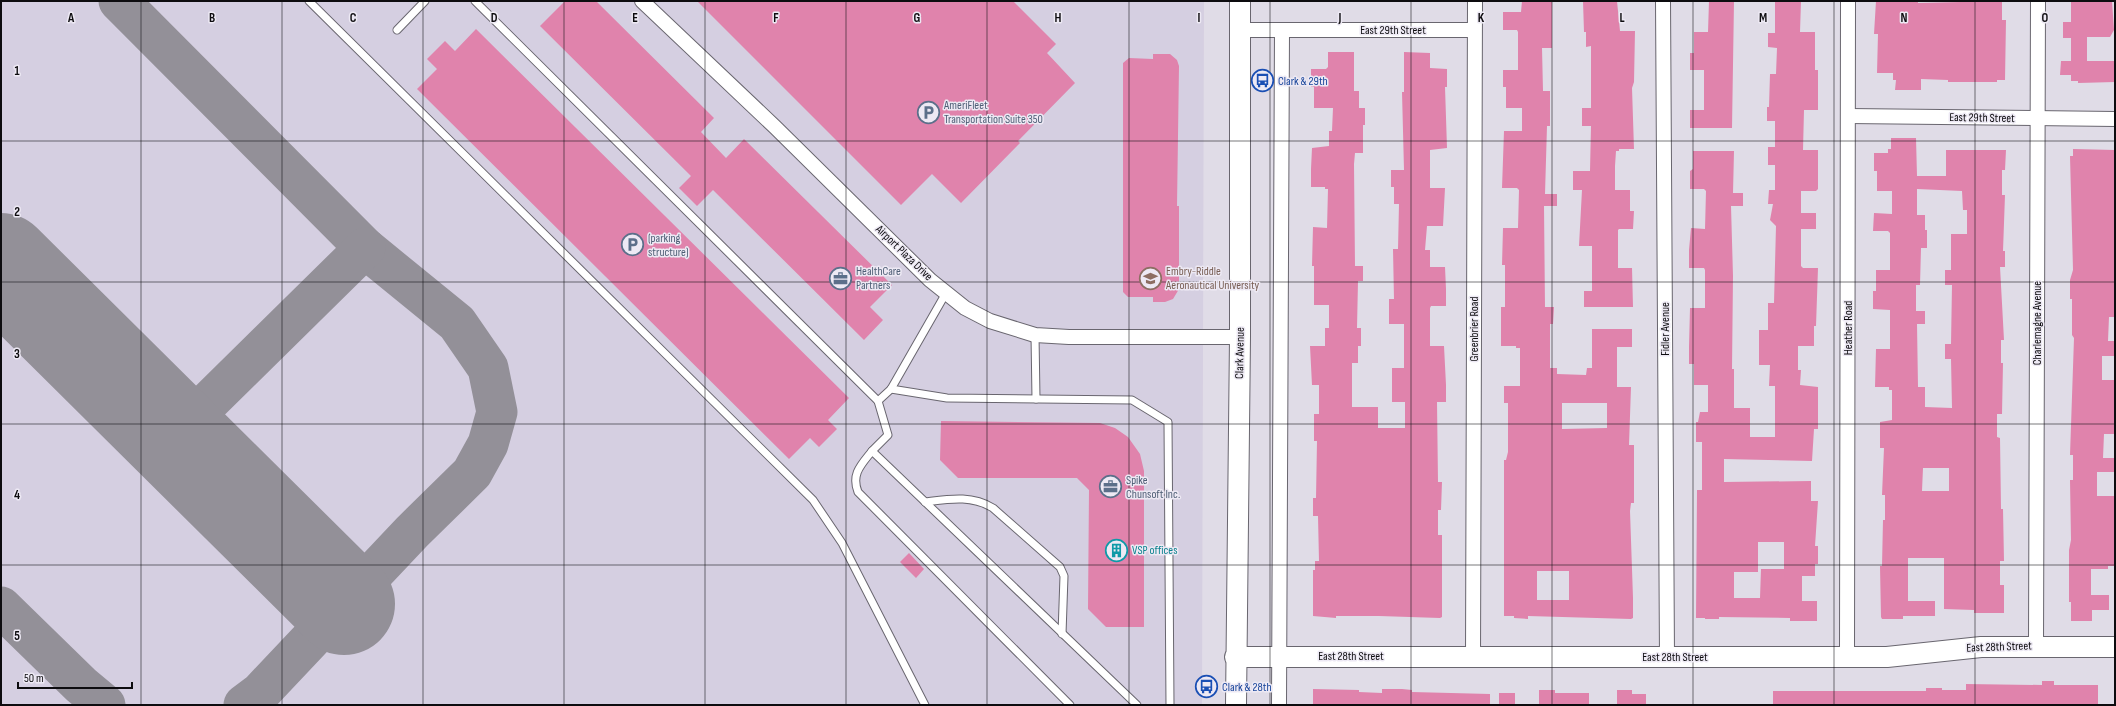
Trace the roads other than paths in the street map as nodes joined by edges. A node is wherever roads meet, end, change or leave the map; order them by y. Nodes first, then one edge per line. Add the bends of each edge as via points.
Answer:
1 (309, 1) edge
2 (425, 1) edge
3 (475, 1) edge
4 (642, 1) edge
5 (1240, 1) edge
6 (1475, 1) edge
7 (1663, 1) edge
8 (1848, 1) edge
9 (2038, 1) edge
10 (397, 30) dead end
11 (1240, 30) junction
12 (1474, 30) junction
13 (1282, 31) junction
14 (1848, 116) junction
15 (2037, 118) junction
16 (2115, 118) edge
17 (946, 293) junction
18 (1035, 335) junction
19 (1240, 337) junction
20 (891, 389) junction
21 (1036, 399) junction
22 (878, 401) junction
23 (872, 452) junction
24 (925, 502) junction
25 (1062, 634) junction
26 (2036, 646) junction
27 (2115, 647) edge
28 (1279, 656) junction
29 (1848, 656) junction
30 (1235, 657) junction
31 (1473, 657) junction
32 (1667, 657) junction
33 (925, 705) edge
34 (1070, 705) edge
35 (1137, 705) edge
36 (1170, 705) edge
37 (1236, 705) edge
38 (1279, 705) edge

1 - 33 lane via 813,500 842,543
2 - 10 lane
3 - 22 lane
4 - 17 street, Airport Plaza Drive
5 - 11 street, Clark Avenue
6 - 12 street, Greenbrier Road
7 - 32 street, Fidler Avenue
8 - 14 street, Heather Road
9 - 15 street, Charlemagne Avenue
11 - 13 street, East 29th Street
11 - 19 street, Clark Avenue
12 - 13 street, East 29th Street
12 - 31 street, Greenbrier Road
13 - 28 street
14 - 15 street, East 29th Street
14 - 29 street, Heather Road
15 - 16 street, East 29th Street
15 - 26 street, Charlemagne Avenue
17 - 18 street, Airport Plaza Drive via 965,308 990,321
17 - 20 lane
18 - 19 street, Airport Plaza Drive
18 - 21 lane
19 - 30 street, Clark Avenue
20 - 21 lane via 947,398
20 - 22 lane
21 - 36 lane via 1132,400 1168,422
22 - 23 lane via 888,435
23 - 24 lane
23 - 34 lane via 856,473 854,483 858,492
24 - 25 lane
24 - 25 lane via 955,498 980,500 993,508 1060,567 1064,576
25 - 35 lane
26 - 27 street, East 28th Street
26 - 29 street, East 28th Street via 1981,647 1887,657
28 - 30 street, East 28th Street
28 - 31 street, East 28th Street
28 - 38 street
29 - 32 street, East 28th Street
30 - 37 street, Clark Avenue
31 - 32 street, East 28th Street

